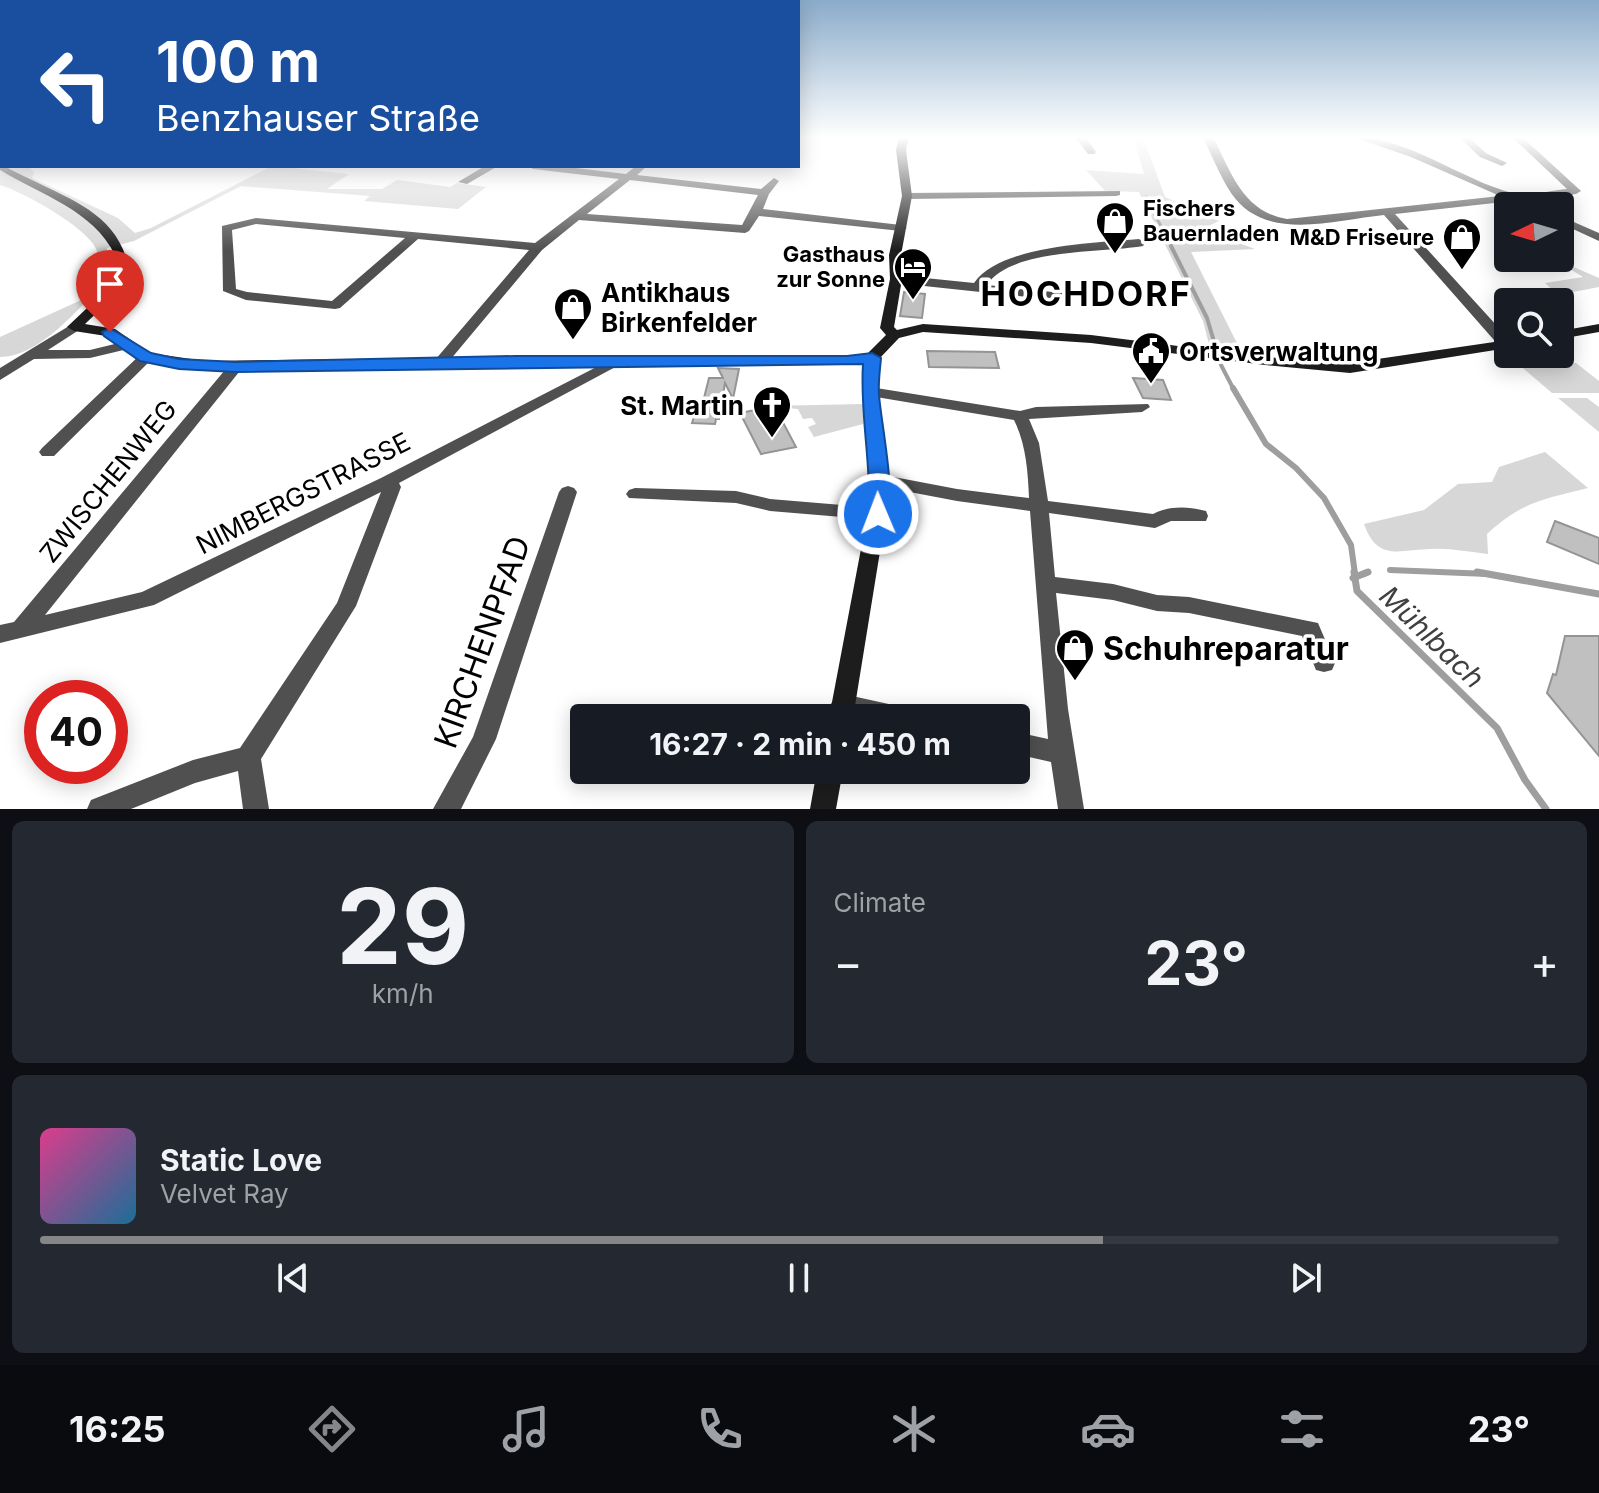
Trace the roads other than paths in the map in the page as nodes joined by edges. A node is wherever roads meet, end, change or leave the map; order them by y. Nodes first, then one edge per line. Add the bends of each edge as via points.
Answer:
1 (15, 175) edge
2 (477, 175) edge
3 (607, 175) edge
4 (629, 175) edge
5 (904, 175) edge
6 (1229, 175) edge
7 (1461, 175) edge
8 (1557, 175) edge
9 (626, 177) junction
10 (774, 181) dead end
11 (463, 182) dead end
12 (1501, 192) edge
13 (1569, 192) edge
14 (764, 193) junction
15 (1116, 193) dead end
16 (907, 196) junction
17 (1494, 201) edge
18 (756, 212) junction
19 (1387, 212) junction
20 (578, 217) junction
21 (1574, 225) edge
22 (901, 228) junction
23 (415, 236) junction
24 (1599, 237) edge
25 (1139, 243) dead end
26 (538, 247) junction
27 (896, 279) junction
28 (978, 288) junction
29 (1066, 297) dead end
30 (74, 327) junction
31 (1599, 328) edge
32 (1494, 330) edge
33 (1574, 332) edge
34 (894, 335) junction
35 (127, 345) junction
36 (1494, 346) edge
37 (33, 355) junction
38 (146, 357) junction
39 (872, 358) junction
40 (616, 361) junction
41 (440, 363) junction
42 (235, 367) junction
43 (0, 375) edge
44 (870, 392) junction
45 (1142, 407) dead end
46 (1020, 416) junction
47 (48, 452) dead end
48 (878, 480) junction
49 (387, 482) junction
50 (568, 492) dead end
51 (635, 494) dead end
52 (1038, 506) junction
53 (878, 514) junction
54 (1199, 516) dead end
55 (1045, 584) junction
56 (22, 628) junction
57 (0, 634) edge
58 (1324, 663) dead end
59 (843, 704) edge
60 (1030, 746) edge
61 (1060, 753) junction
62 (248, 757) junction
63 (827, 784) edge
64 (100, 809) edge
65 (256, 809) edge
66 (446, 809) edge
67 (823, 809) edge
68 (1071, 809) edge

1 - 30 street via 104,226 126,263 125,280
2 - 11 street
3 - 9 street
4 - 9 street
5 - 16 street
6 - 19 street via 1249,211 1262,218 1287,222
7 - 12 street
8 - 13 street via 1576,191
9 - 14 street
9 - 20 street
10 - 14 street
14 - 18 street
15 - 16 street
16 - 22 street
17 - 19 street
18 - 20 street via 745,229
18 - 22 street
19 - 32 street
20 - 26 street
21 - 24 street
22 - 27 street
23 - 23 street via 256,221 226,228 230,291 335,305
23 - 26 street
25 - 28 street via 1013,262 990,272
26 - 41 street
27 - 28 street
27 - 34 street via 887,328
28 - 29 street
30 - 35 street via 110,332
30 - 37 street
31 - 33 street
34 - 36 street via 941,329 1091,339 1350,368
34 - 39 street
35 - 37 street via 90,354
35 - 38 street
37 - 43 street
38 - 42 street
38 - 47 street
39 - 40 street
39 - 44 street
40 - 41 street
40 - 49 street, NIMBERGSTRASSE
41 - 42 street
42 - 56 street, ZWISCHENWEG
44 - 46 street
44 - 48 street
45 - 46 street
46 - 52 street via 1028,430
48 - 52 street
48 - 53 street
49 - 56 street, NIMBERGSTRASSE via 147,599
49 - 62 street via 392,487 346,606
50 - 66 street, KIRCHENPFAD via 484,739
51 - 53 street via 736,497
52 - 54 street via 1155,521 1168,514
52 - 55 street
53 - 59 street
55 - 58 street via 1310,629
55 - 61 street
56 - 57 street, NIMBERGSTRASSE
60 - 61 street
61 - 68 street
62 - 64 street via 193,772
62 - 65 street
63 - 67 street

